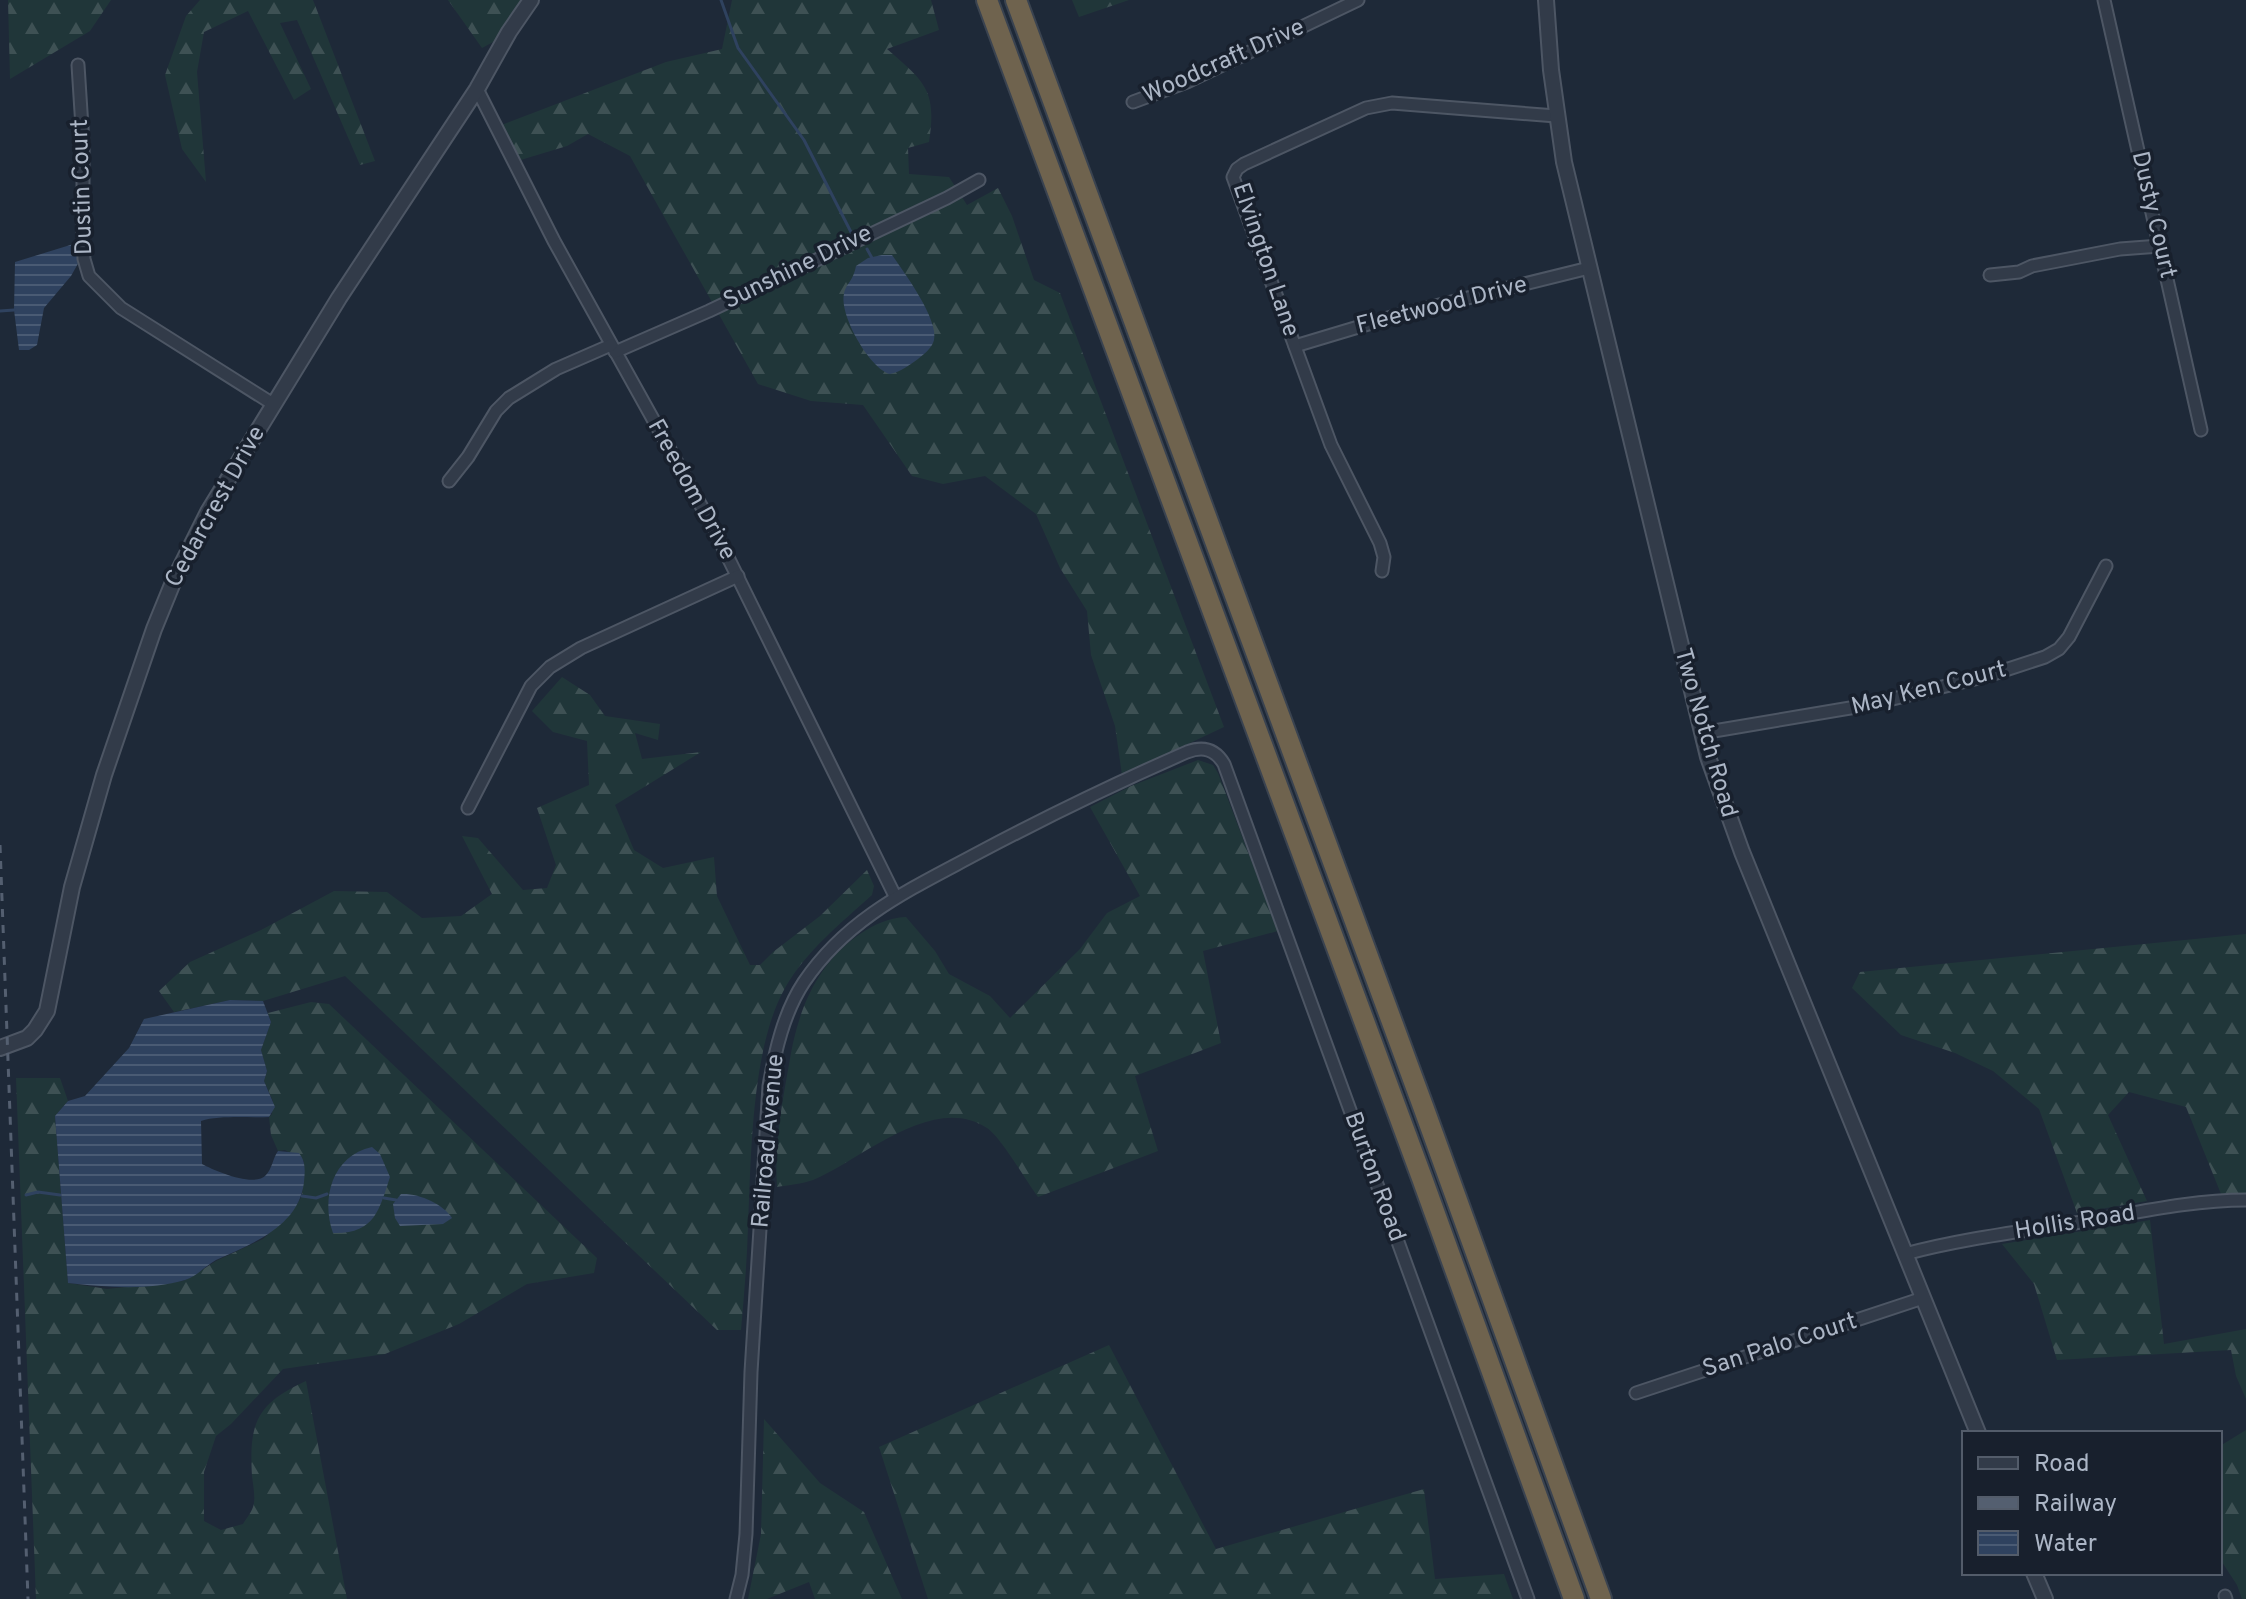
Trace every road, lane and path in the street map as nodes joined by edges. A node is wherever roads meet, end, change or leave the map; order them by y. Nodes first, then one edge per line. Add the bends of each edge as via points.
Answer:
1 (531, 0) edge
2 (987, 0) edge
3 (1016, 0) edge
4 (1358, 0) edge
5 (1546, 0) edge
6 (2104, 0) edge
7 (78, 65) dead end
8 (477, 89) junction
9 (1133, 102) dead end
10 (1556, 116) junction
11 (979, 180) dead end
12 (2160, 246) junction
13 (1589, 268) junction
14 (1990, 275) dead end
15 (1295, 346) junction
16 (613, 348) junction
17 (273, 404) junction
18 (2201, 430) dead end
19 (449, 481) dead end
20 (2106, 566) dead end
21 (1382, 571) dead end
22 (738, 576) junction
23 (1702, 733) junction
24 (1219, 756) joint
25 (468, 808) dead end
26 (895, 896) junction
27 (0, 1048) edge
28 (2246, 1200) edge
29 (1905, 1254) junction
30 (1923, 1298) junction
31 (1636, 1393) dead end
32 (1977, 1431) edge
33 (2035, 1575) edge
34 (736, 1599) edge
35 (1528, 1599) edge
36 (1574, 1599) edge
37 (1601, 1599) edge
38 (2045, 1599) edge

1 - 8 street, Cedarcrest Drive
2 - 36 highway
3 - 37 highway
4 - 9 street, Woodcraft Drive
5 - 10 street, Two Notch Road
6 - 12 street, Dusty Court
7 - 17 street, Dustin Court via 83,241 89,276 121,308
8 - 16 street, Freedom Drive
8 - 17 street, Cedarcrest Drive
10 - 13 street, Two Notch Road
10 - 15 street, Elvington Lane via 1383,104 1324,125 1237,169 1235,186
11 - 16 street, Sunshine Drive via 723,305
12 - 14 street
12 - 18 street, Dusty Court
13 - 15 street, Fleetwood Drive
13 - 23 street, Two Notch Road
15 - 21 street, Elvington Lane via 1331,445 1380,543
16 - 19 street, Sunshine Drive via 556,369 509,398
16 - 22 street, Freedom Drive
17 - 27 street, Cedarcrest Drive via 208,512 150,640 84,836 47,1011 27,1038
20 - 23 street, May Ken Court via 2069,637 2045,657 1868,705
22 - 25 street via 550,667 531,686
22 - 26 street, Freedom Drive
23 - 29 street, Two Notch Road via 1718,791
24 - 26 street, Railroad Avenue via 1208,749 1187,752 1054,813
24 - 35 street, Burton Road
26 - 34 street, Railroad Avenue via 847,933 803,984 775,1058 751,1372 744,1564
28 - 29 street, Hollis Road via 2125,1214
29 - 30 street, Two Notch Road
30 - 31 street, San Palo Court
30 - 32 street, Two Notch Road
33 - 38 street

